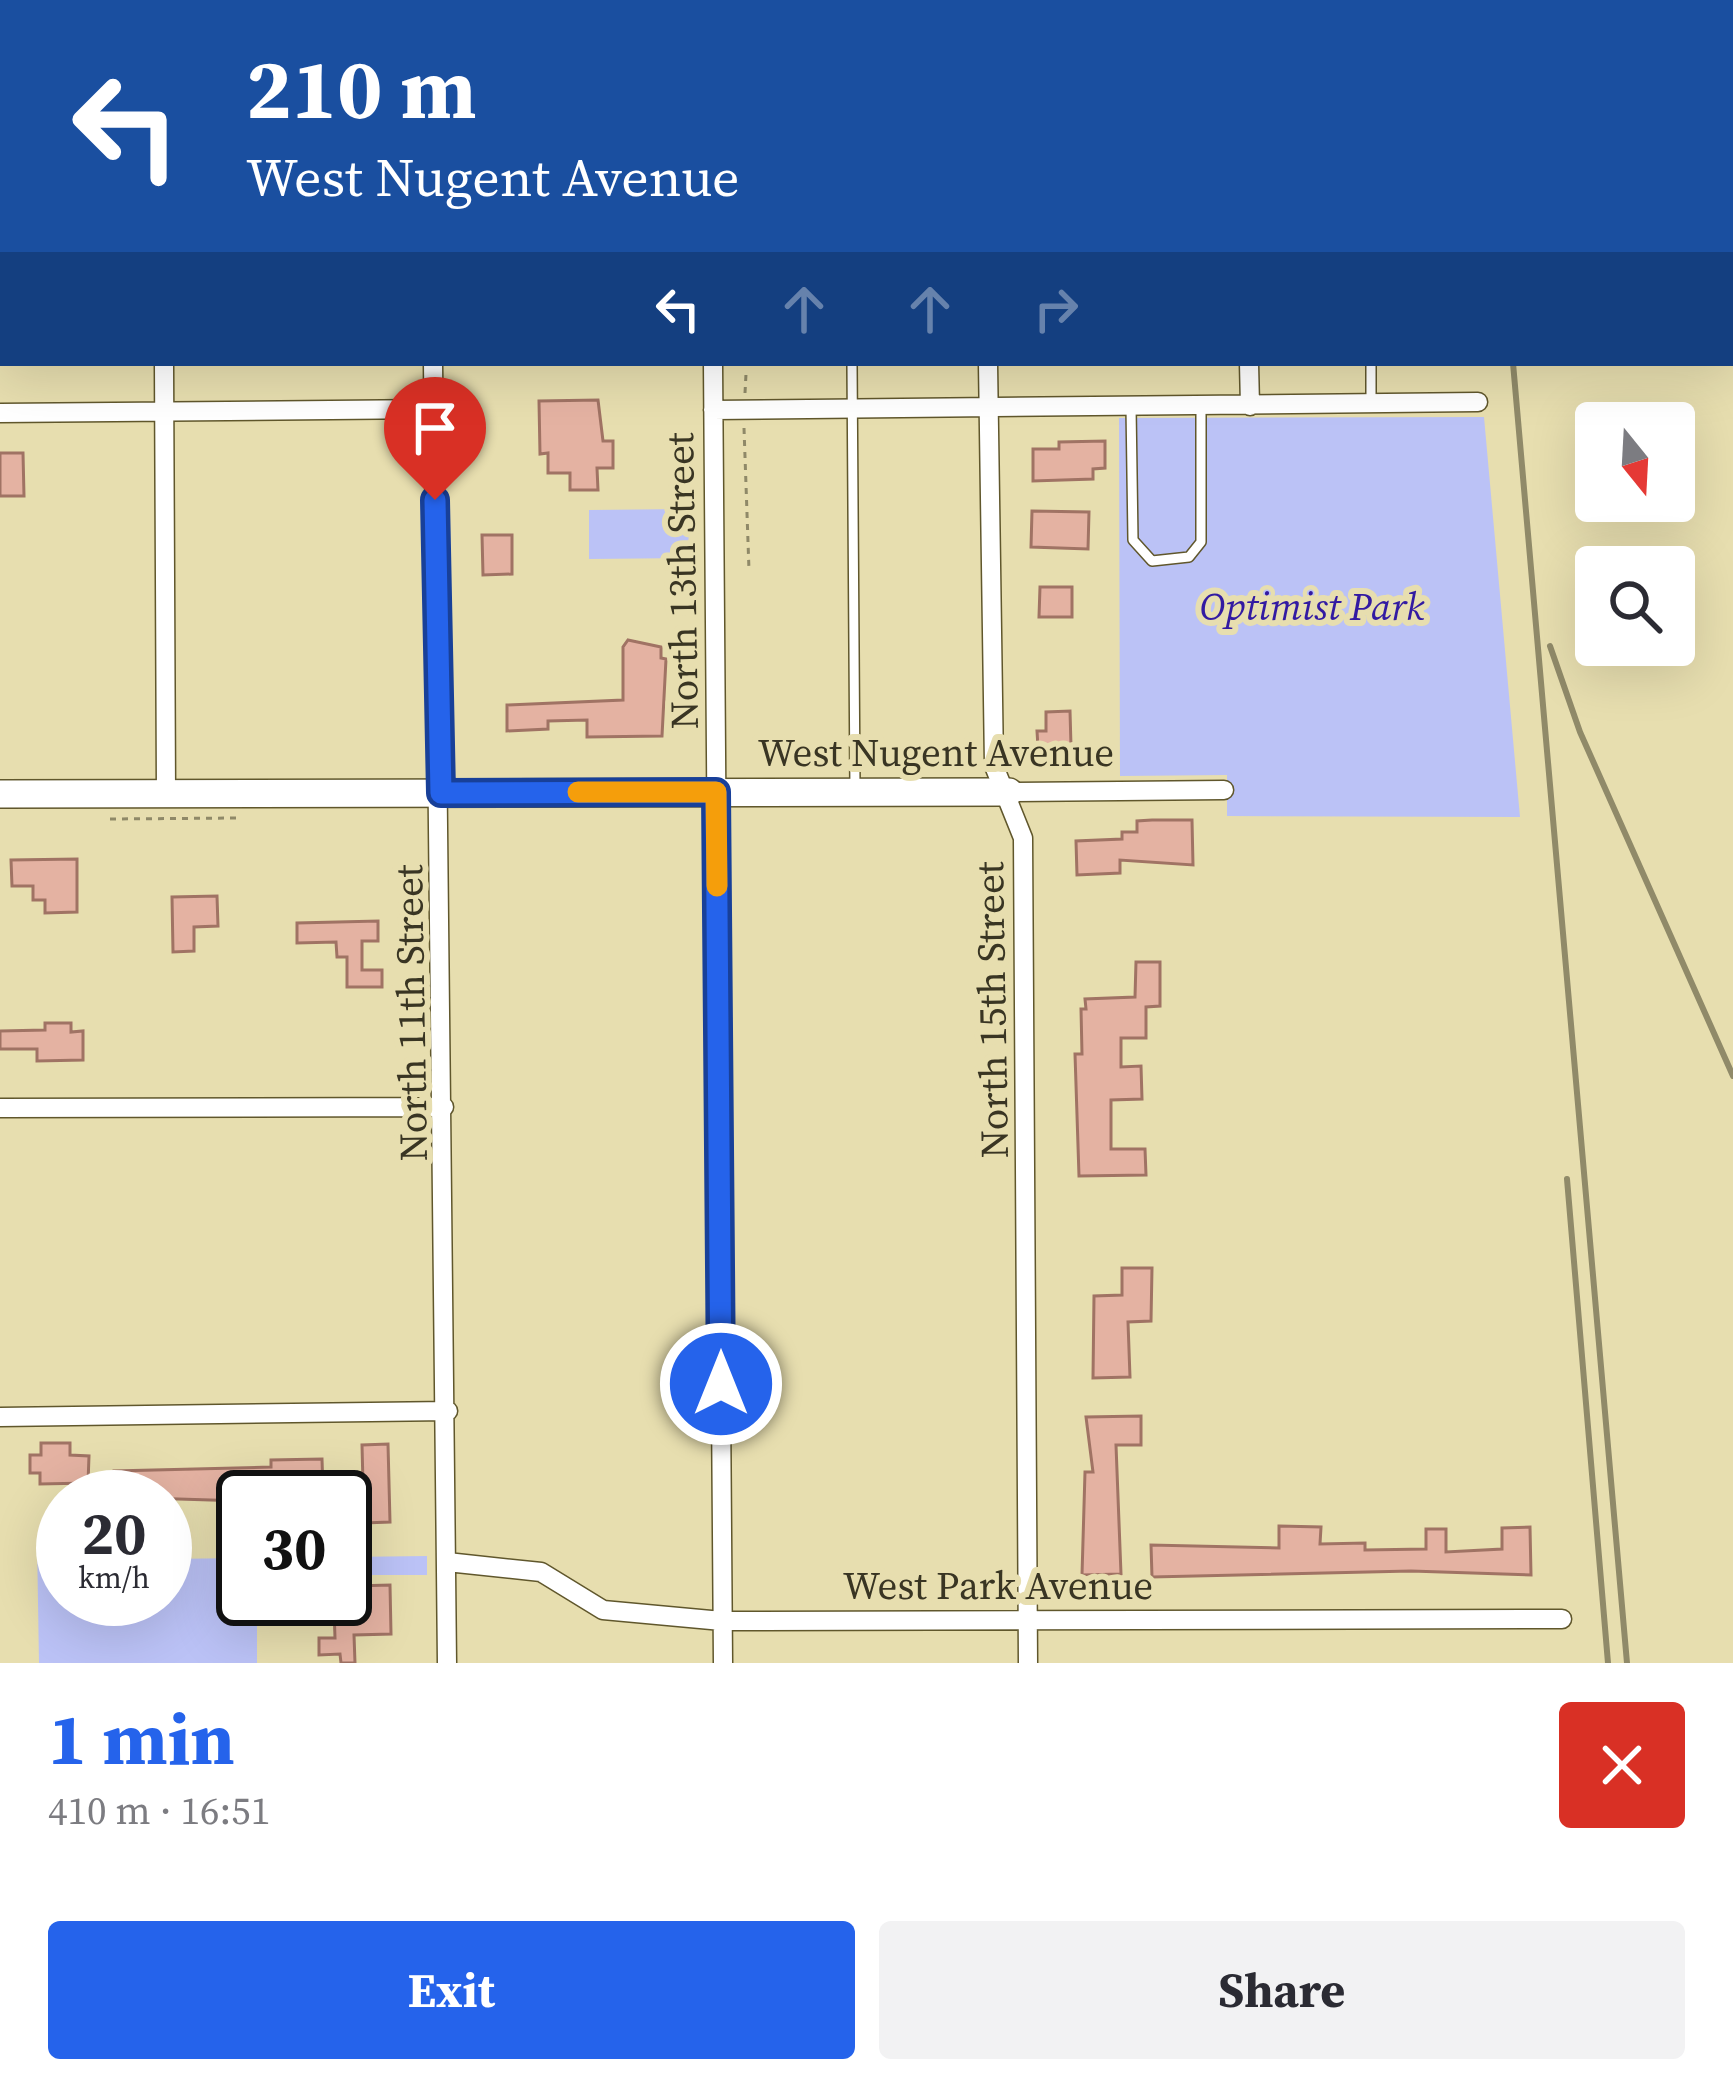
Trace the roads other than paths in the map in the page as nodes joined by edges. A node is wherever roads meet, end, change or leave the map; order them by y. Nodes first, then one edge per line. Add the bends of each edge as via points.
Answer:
1 (164, 366) edge
2 (433, 366) edge
3 (713, 366) edge
4 (852, 366) edge
5 (988, 366) edge
6 (1249, 366) edge
7 (1371, 366) edge
8 (1478, 402) dead end
9 (1371, 404) junction
10 (1250, 406) junction
11 (1131, 407) junction
12 (1201, 407) junction
13 (433, 410) junction
14 (713, 410) junction
15 (853, 410) junction
16 (988, 410) junction
17 (165, 411) junction
18 (0, 413) edge
19 (1224, 790) dead end
20 (716, 792) junction
21 (855, 792) junction
22 (1009, 792) junction
23 (441, 793) junction
24 (0, 794) edge
25 (166, 794) junction
26 (444, 1107) junction
27 (0, 1108) edge
28 (448, 1411) junction
29 (0, 1417) edge
30 (447, 1562) junction
31 (1030, 1616) junction
32 (1562, 1619) dead end
33 (722, 1621) junction
34 (447, 1663) edge
35 (723, 1663) edge
36 (1028, 1663) edge

1 - 17 street
2 - 13 street, North 11th Street
3 - 14 street, North 13th Street
4 - 15 lane
5 - 16 street, North 15th Street
6 - 10 street
7 - 9 lane
8 - 9 street
9 - 10 street
10 - 12 street
11 - 12 street
11 - 12 lane via 1133,540 1152,561 1189,557 1201,542
11 - 16 street
13 - 17 street
13 - 23 street, North 11th Street
14 - 15 street
14 - 20 street, North 13th Street
15 - 16 street
15 - 21 lane
16 - 22 street, North 15th Street via 994,766
17 - 18 street
17 - 25 street
19 - 22 street, West Nugent Avenue
20 - 21 street, West Nugent Avenue
20 - 23 street, West Nugent Avenue
20 - 33 street, North 13th Street
21 - 22 street, West Nugent Avenue
22 - 31 street, North 15th Street via 1023,838
23 - 25 street, West Nugent Avenue
23 - 26 street, North 11th Street
24 - 25 street, West Nugent Avenue
26 - 27 street
26 - 28 street, North 11th Street
28 - 29 street
28 - 30 street, North 11th Street
30 - 33 street, West Park Avenue via 541,1572 603,1610
30 - 34 street, North 11th Street
31 - 32 street, West Park Avenue
31 - 33 street, West Park Avenue
31 - 36 street, North 15th Street
33 - 35 street, North 13th Street

